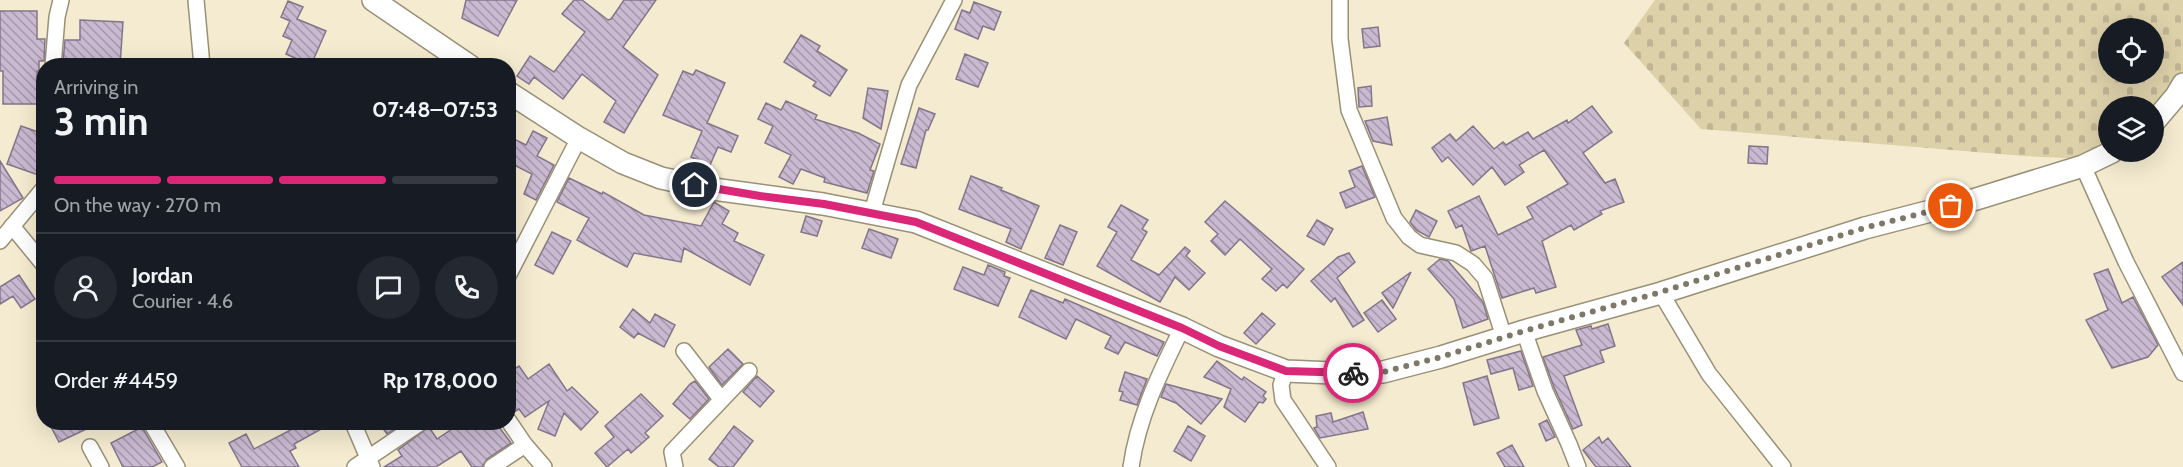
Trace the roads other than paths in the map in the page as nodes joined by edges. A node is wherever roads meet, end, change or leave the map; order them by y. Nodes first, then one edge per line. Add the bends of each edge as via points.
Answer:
1 (61, 0) edge
2 (196, 0) edge
3 (373, 0) edge
4 (954, 0) edge
5 (1340, 0) edge
6 (54, 58) edge
7 (201, 58) edge
8 (458, 58) edge
9 (2183, 84) edge
10 (516, 97) edge
11 (2164, 110) edge
12 (579, 138) junction
13 (2098, 159) edge
14 (2083, 166) junction
15 (36, 197) edge
16 (872, 212) junction
17 (4, 233) edge
18 (36, 259) edge
19 (516, 260) edge
20 (1661, 292) junction
21 (1182, 328) junction
22 (1514, 334) junction
23 (684, 351) dead end
24 (749, 371) dead end
25 (1286, 371) junction
26 (2183, 374) edge
27 (721, 399) junction
28 (155, 430) edge
29 (355, 430) edge
30 (413, 430) edge
31 (515, 430) edge
32 (525, 445) junction
33 (90, 447) dead end
34 (364, 464) edge
35 (100, 467) edge
36 (177, 467) edge
37 (492, 467) edge
38 (544, 467) edge
39 (675, 467) edge
40 (1131, 467) edge
41 (1328, 467) edge
42 (1578, 467) edge
43 (1782, 467) edge

1 - 6 street
2 - 7 street
3 - 8 main road
4 - 16 street via 909,85
5 - 22 street via 1340,39 1349,110 1394,218 1420,245 1456,253 1473,264 1485,278
9 - 11 main road
10 - 12 main road
12 - 16 main road via 623,163 661,177 712,189
12 - 19 street
13 - 14 main road
14 - 20 main road via 1864,228
14 - 26 street
15 - 17 street
16 - 21 main road via 916,222
17 - 18 street
20 - 22 main road
20 - 43 street via 1709,374
21 - 25 main road
21 - 40 street via 1153,388
22 - 25 main road via 1383,372
22 - 42 street via 1545,391
23 - 27 street
24 - 27 street
25 - 41 street via 1281,385 1283,400
27 - 39 street via 672,452
28 - 36 street
29 - 34 street
30 - 34 street
31 - 32 street
32 - 37 street
32 - 38 street
33 - 35 street

